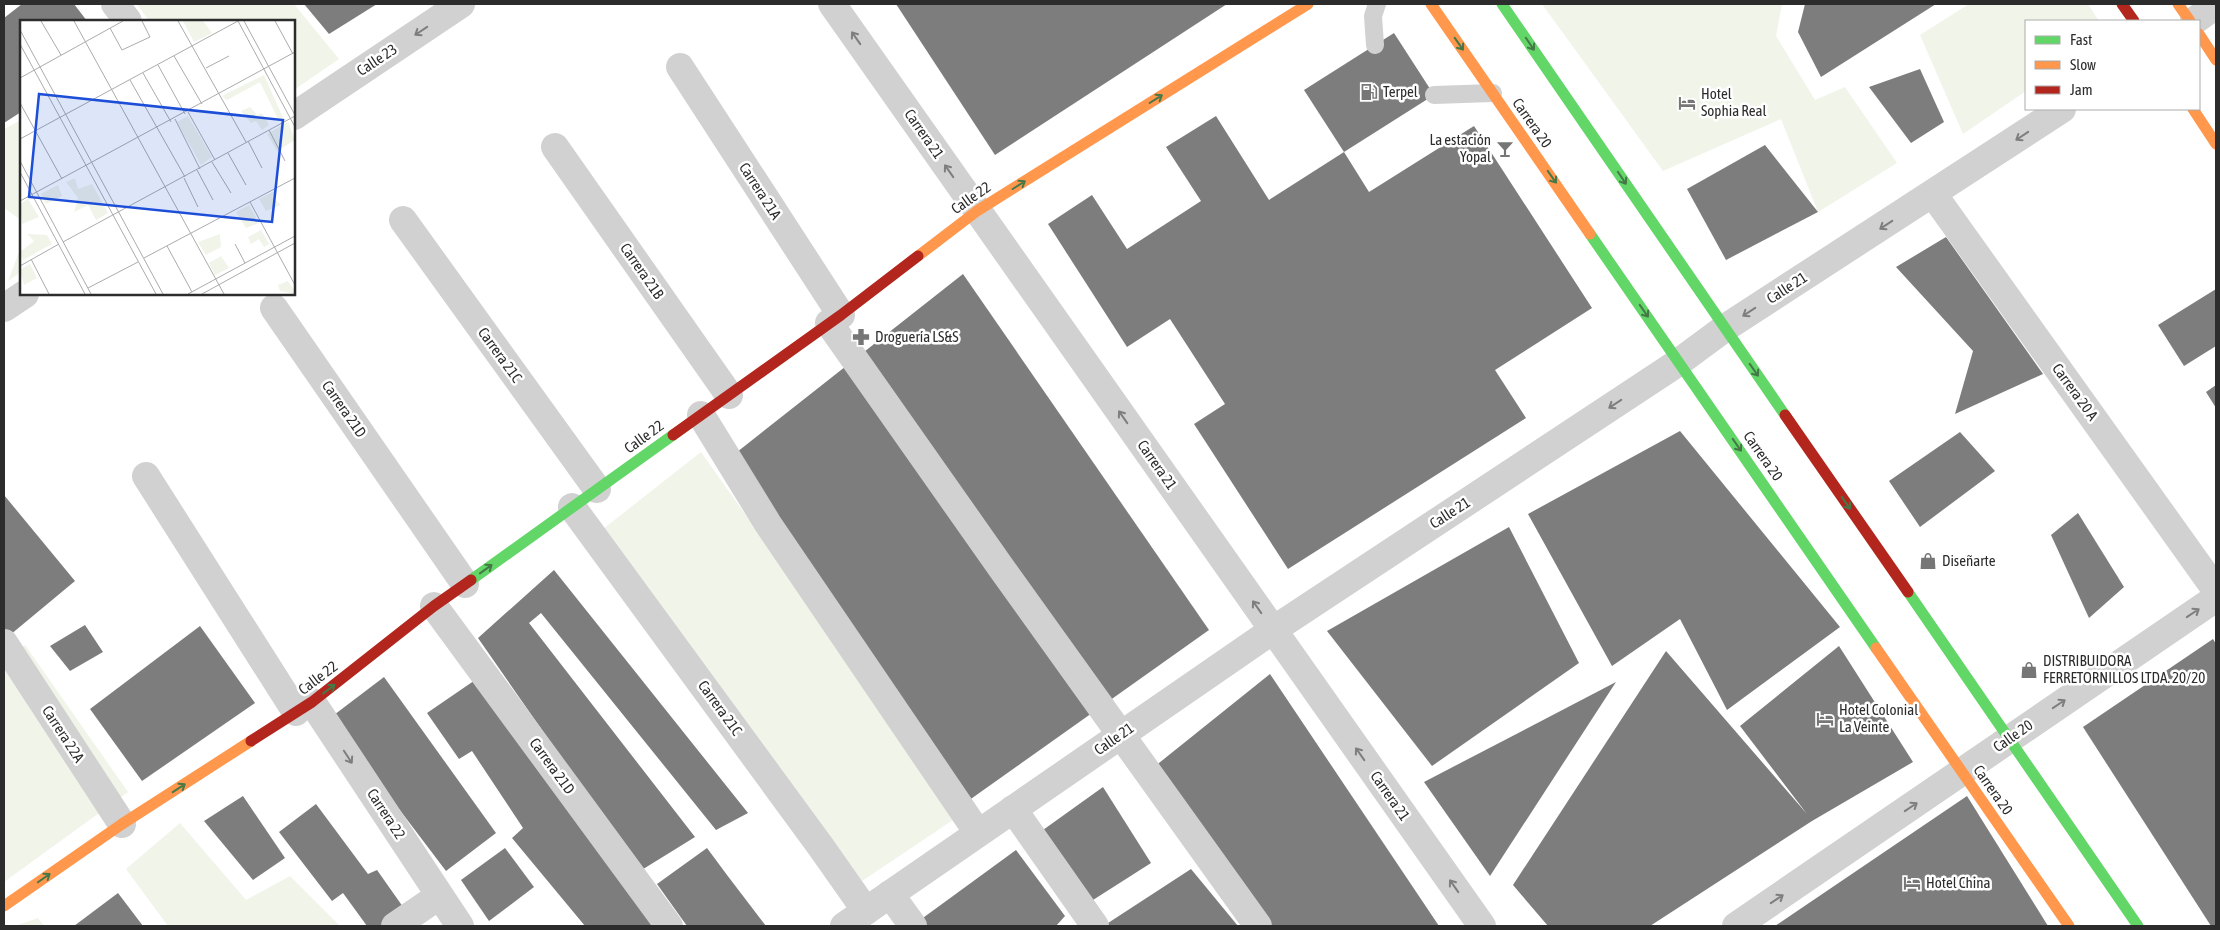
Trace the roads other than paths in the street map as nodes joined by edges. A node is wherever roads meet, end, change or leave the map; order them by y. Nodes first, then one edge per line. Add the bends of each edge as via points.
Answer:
1 (115, 4) edge
2 (461, 4) edge
3 (832, 4) edge
4 (1308, 4) edge
5 (1377, 4) edge
6 (1432, 4) edge
7 (1502, 4) edge
8 (2122, 4) edge
9 (2178, 4) edge
10 (2216, 5) edge
11 (127, 20) edge
12 (2133, 20) edge
13 (2189, 20) edge
14 (2195, 20) edge
15 (2200, 36) edge
16 (1375, 45) dead end
17 (2216, 60) edge
18 (680, 67) dead end
19 (1493, 93) junction
20 (1434, 95) dead end
21 (2060, 110) edge
22 (2194, 110) edge
23 (295, 115) edge
24 (2216, 144) edge
25 (556, 147) dead end
26 (1933, 194) junction
27 (977, 210) junction
28 (403, 220) dead end
29 (24, 295) edge
30 (4, 308) edge
31 (274, 308) dead end
32 (835, 319) junction
33 (1725, 328) junction
34 (1679, 362) junction
35 (729, 395) junction
36 (701, 415) junction
37 (146, 476) dead end
38 (597, 489) junction
39 (572, 507) junction
40 (465, 584) junction
41 (2216, 590) edge
42 (2216, 598) edge
43 (434, 606) junction
44 (1273, 630) junction
45 (4, 643) edge
46 (304, 707) junction
47 (1121, 734) junction
48 (2010, 738) junction
49 (1962, 772) junction
50 (1012, 809) junction
51 (122, 824) junction
52 (978, 833) junction
53 (890, 894) junction
54 (439, 896) junction
55 (4, 906) edge
56 (855, 919) edge
57 (395, 926) edge
58 (460, 926) edge
59 (669, 926) edge
60 (913, 926) edge
61 (1095, 926) edge
62 (1258, 926) edge
63 (1482, 926) edge
64 (1736, 926) edge
65 (2068, 926) edge
66 (2138, 926) edge

1 - 11 street
2 -> 23 street, Calle 23
27 -> 3 street, Carrera 21
27 -> 4 main road, Calle 22
5 - 16 lane via 1373,16
6 -> 19 main road, Carrera 20
7 -> 33 main road
8 - 12 main road
9 - 13 main road
10 - 14 street
15 - 17 main road
18 - 32 street, Carrera 21A
19 - 20 lane
19 -> 34 main road, Carrera 20
21 -> 26 street, Calle 21
22 - 24 main road
25 - 35 street, Carrera 21B
26 -> 33 street, Calle 21
26 - 41 street, Carrera 20 A
27 - 32 main road, Calle 22
44 -> 27 street, Carrera 21
28 - 38 street, Carrera 21C
29 - 30 street
31 - 40 street, Carrera 21D
32 - 35 main road, Calle 22
32 - 47 street, Carrera 21A via 1002,569
33 - 34 street, Calle 21
33 -> 48 main road
34 -> 44 street, Calle 21
34 -> 49 main road, Carrera 20
35 - 36 main road, Calle 22
36 - 38 main road, Calle 22
36 - 52 street via 768,524
37 - 46 street, Carrera 22
38 - 39 main road, Calle 22
40 -> 39 main road, Calle 22
39 - 56 street, Carrera 21C via 821,847
40 - 43 main road, Calle 22
48 -> 42 street, Calle 20
46 -> 43 main road, Calle 22
43 - 59 street, Carrera 21D
44 - 47 street, Calle 21
63 -> 44 street, Carrera 21
45 - 51 street, Carrera 22A
51 -> 46 main road, Calle 22
46 -> 54 street, Carrera 22
47 - 50 street, Calle 21
47 - 62 street, Carrera 21A
48 - 49 street, Calle 20
48 - 66 main road
64 -> 49 street, Calle 20
49 - 65 main road, Carrera 20
50 - 52 street, Calle 21
50 - 61 street
55 -> 51 main road, Calle 22
52 - 53 street, Calle 21
53 - 56 street, Calle 21
53 - 60 street
54 - 57 street
54 - 58 street, Carrera 22

